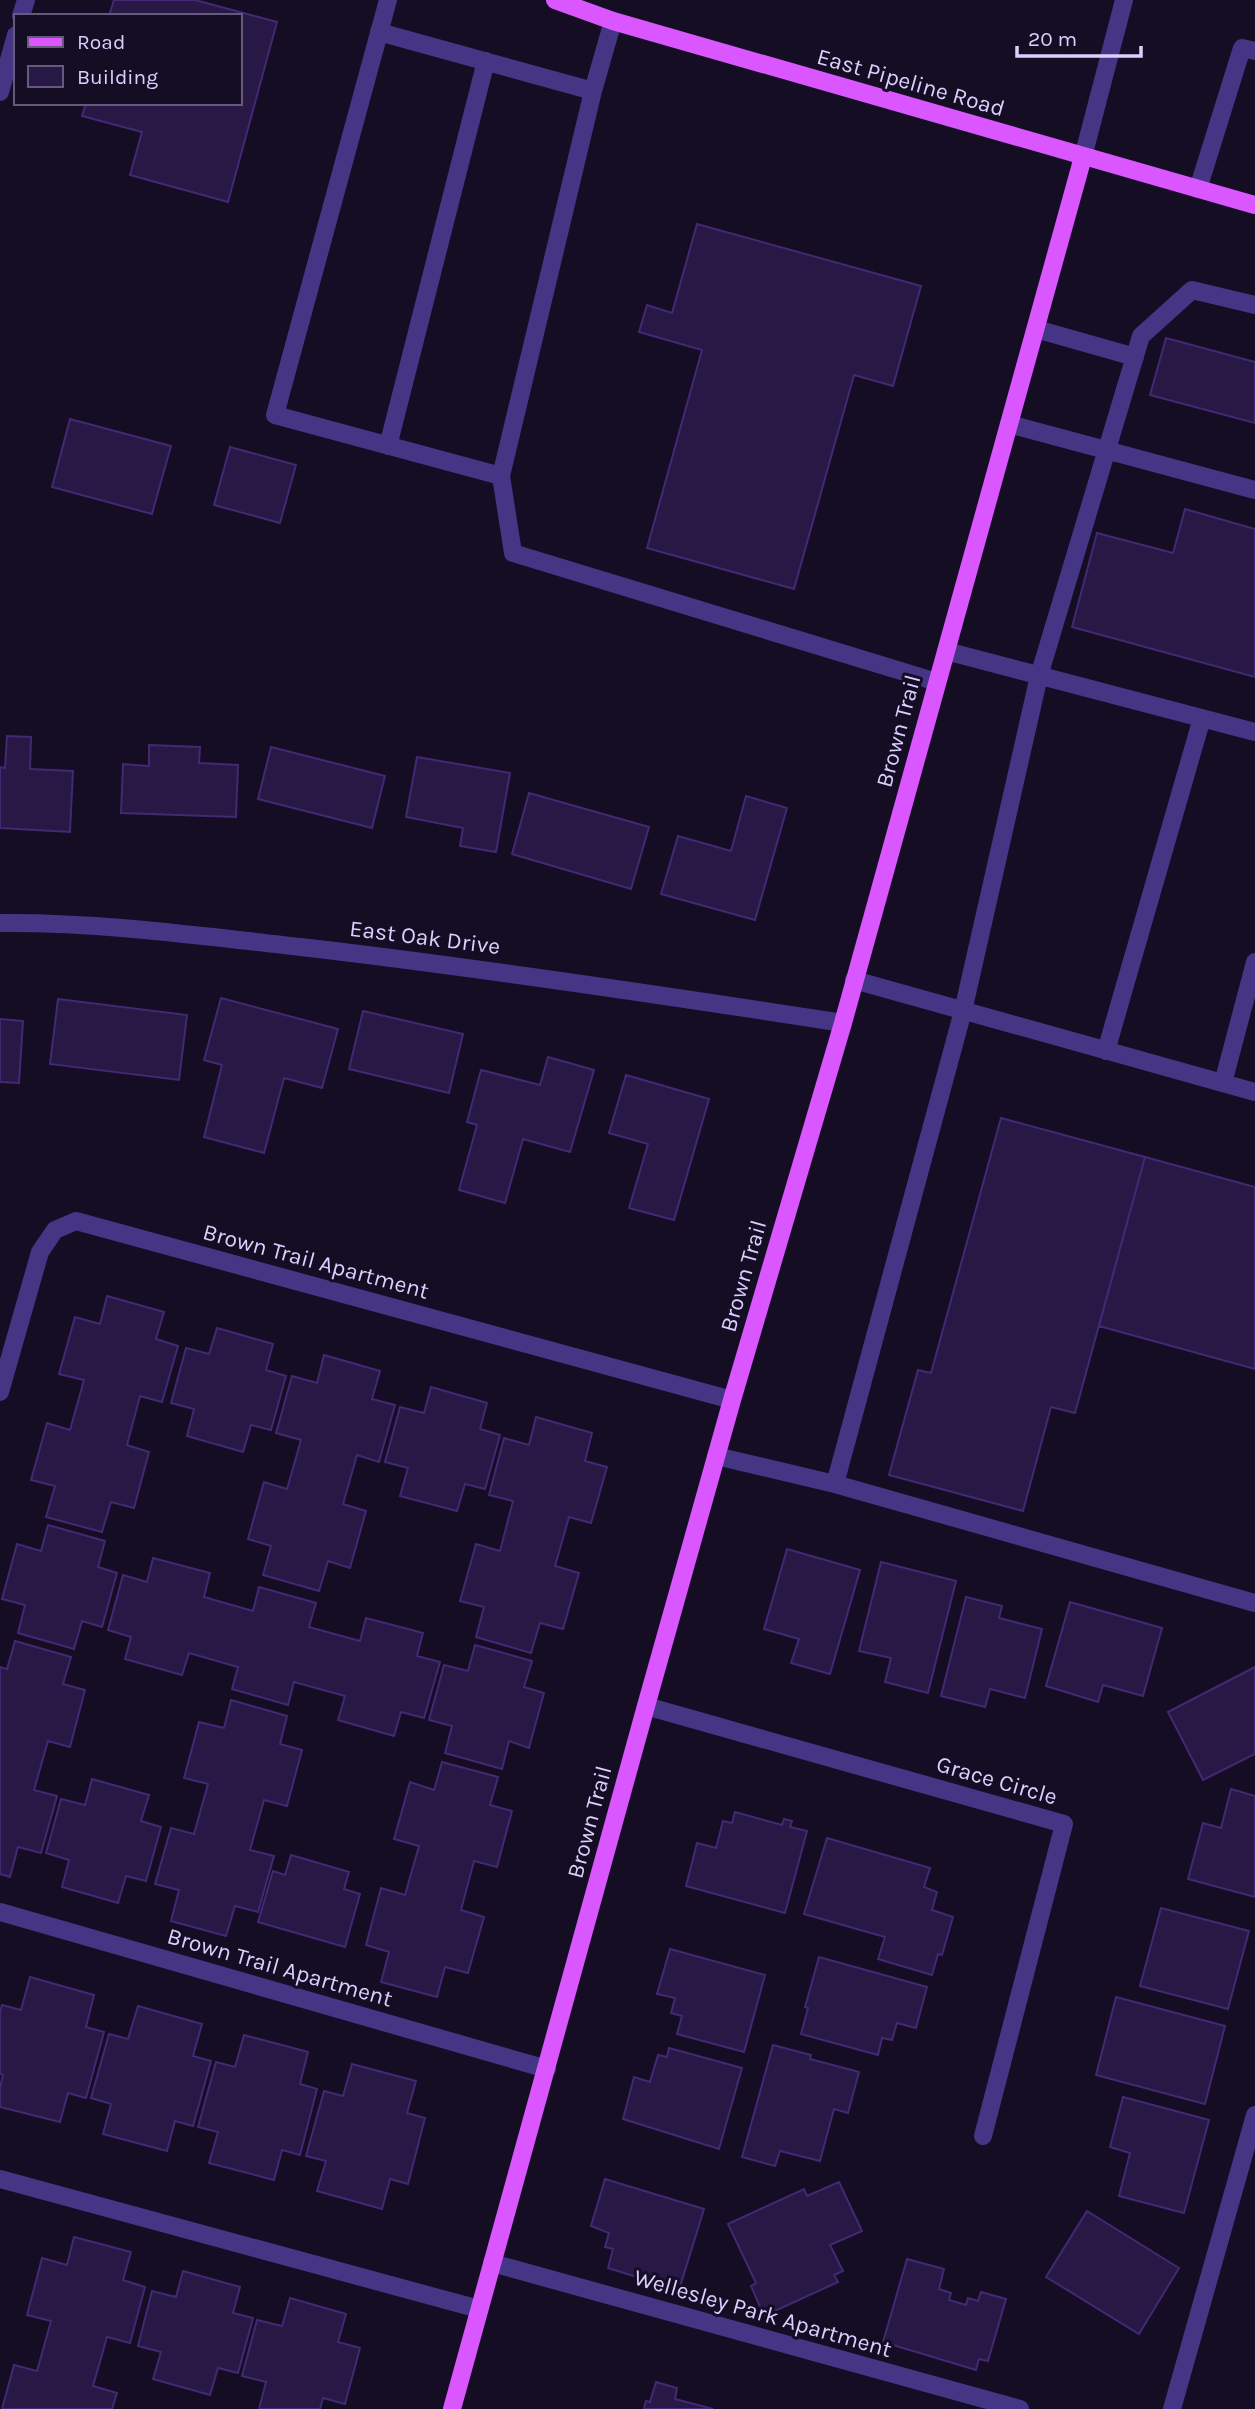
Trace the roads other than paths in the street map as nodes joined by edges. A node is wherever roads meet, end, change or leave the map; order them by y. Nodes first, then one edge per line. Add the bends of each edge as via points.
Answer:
1 (387, 0) edge
2 (555, 0) edge
3 (1124, 0) edge
4 (613, 21) junction
5 (379, 32) junction
6 (14, 42) edge
7 (1255, 51) edge
8 (486, 61) junction
9 (593, 91) junction
10 (0, 92) edge
11 (1083, 157) junction
12 (1198, 189) junction
13 (1255, 205) edge
14 (1255, 305) edge
15 (1036, 328) junction
16 (1135, 357) junction
17 (1009, 424) junction
18 (388, 446) junction
19 (1107, 451) junction
20 (501, 476) junction
21 (1255, 490) edge
22 (946, 651) junction
23 (1039, 676) junction
24 (937, 682) junction
25 (1202, 718) junction
26 (1255, 732) edge
27 (0, 923) edge
28 (1255, 962) edge
29 (855, 980) junction
30 (963, 1011) junction
31 (842, 1023) junction
32 (1106, 1051) junction
33 (1223, 1083) junction
34 (1255, 1092) edge
35 (0, 1391) edge
36 (732, 1400) junction
37 (716, 1456) junction
38 (835, 1483) junction
39 (1255, 1603) edge
40 (646, 1706) junction
41 (0, 1912) edge
42 (547, 2069) junction
43 (1255, 2115) edge
44 (983, 2136) dead end
45 (0, 2179) edge
46 (492, 2263) junction
47 (479, 2309) junction
48 (452, 2409) edge
49 (1020, 2409) edge
50 (1172, 2409) edge

1 - 5 street
2 - 4 main road, East Pipeline Road
3 - 11 street
4 - 9 street
4 - 11 main road, East Pipeline Road
5 - 8 street
5 - 18 street via 275,415
6 - 10 street
7 - 12 street via 1242,48
8 - 9 street
8 - 18 street
9 - 20 street
11 - 12 main road, East Pipeline Road
11 - 15 main road, Brown Trail
12 - 13 main road, East Pipeline Road
14 - 16 street via 1192,290 1141,336
15 - 16 street
15 - 17 main road, Brown Trail
16 - 19 street
17 - 19 street
17 - 22 main road, Brown Trail
18 - 20 street
19 - 21 street
19 - 23 street
20 - 24 street via 513,553
22 - 23 street
22 - 24 main road, Brown Trail
23 - 25 street
23 - 30 street
24 - 29 main road, Brown Trail
25 - 26 street
25 - 32 street
27 - 31 street, East Oak Drive via 189,934 442,963
28 - 33 street
29 - 30 street
29 - 31 main road, Brown Trail
30 - 32 street
30 - 38 street
31 - 36 main road, Brown Trail
32 - 33 street
33 - 34 street
35 - 36 street, Brown Trail Apartment via 40,1252 55,1230 76,1221
36 - 37 main road, Brown Trail
37 - 38 street
37 - 40 main road, Brown Trail
38 - 39 street
40 - 42 main road, Brown Trail
40 - 44 street, Grace Circle via 1064,1824
41 - 42 street, Brown Trail Apartment
42 - 46 main road, Brown Trail
43 - 50 street
45 - 47 street
46 - 47 main road, Brown Trail
46 - 49 street, Wellesley Park Apartment
47 - 48 main road, Brown Trail

